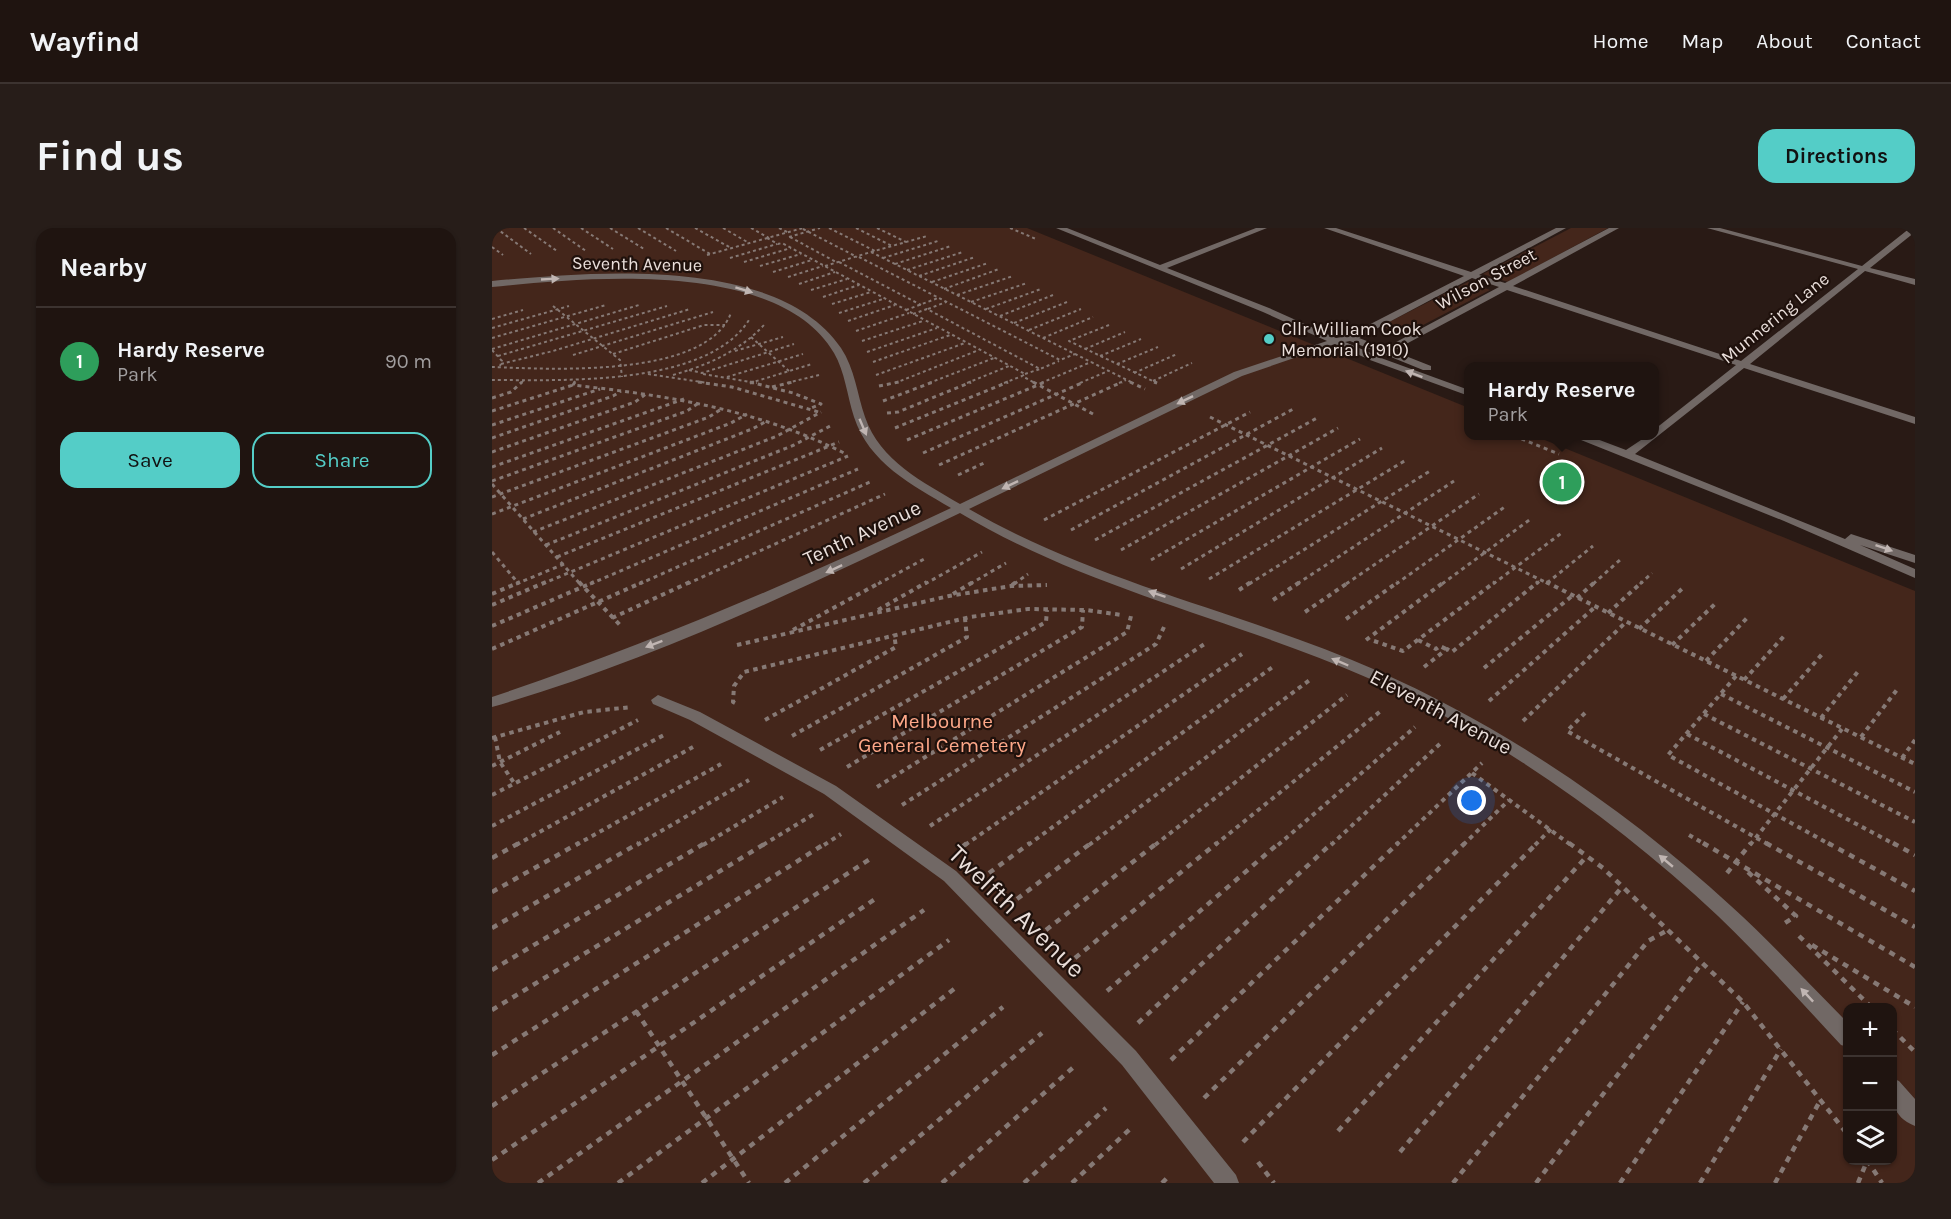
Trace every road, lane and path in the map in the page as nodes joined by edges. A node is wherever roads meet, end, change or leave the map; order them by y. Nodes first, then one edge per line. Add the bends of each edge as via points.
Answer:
1 (496, 228) edge
2 (524, 228) edge
3 (553, 228) edge
4 (581, 228) edge
5 (610, 228) edge
6 (638, 228) edge
7 (666, 228) edge
8 (695, 228) edge
9 (723, 228) edge
10 (751, 228) edge
11 (779, 228) edge
12 (802, 228) edge
13 (820, 228) edge
14 (829, 228) edge
15 (856, 228) edge
16 (877, 228) edge
17 (1060, 228) edge
18 (1263, 228) edge
19 (1328, 228) edge
20 (1562, 228) edge
21 (1615, 228) edge
22 (1711, 228) edge
23 (1915, 228) edge
24 (787, 232) junction
25 (808, 232) junction
26 (783, 234) junction
27 (927, 236) dead end
28 (789, 237) junction
29 (768, 238) junction
30 (938, 241) dead end
31 (906, 242) junction
32 (750, 243) junction
33 (893, 246) junction
34 (951, 246) dead end
35 (731, 248) junction
36 (875, 251) junction
37 (871, 252) junction
38 (963, 252) dead end
39 (619, 253) dead end
40 (650, 253) dead end
41 (561, 254) dead end
42 (591, 254) dead end
43 (682, 254) dead end
44 (710, 254) junction
45 (533, 255) dead end
46 (701, 257) dead end
47 (857, 257) junction
48 (975, 257) dead end
49 (882, 258) junction
50 (838, 262) junction
51 (988, 263) dead end
52 (895, 264) junction
53 (825, 266) junction
54 (1159, 268) junction
55 (1864, 268) junction
56 (999, 269) dead end
57 (906, 270) junction
58 (1472, 275) junction
59 (918, 276) junction
60 (1012, 276) dead end
61 (532, 280) junction
62 (931, 282) junction
63 (1027, 282) dead end
64 (1915, 282) edge
65 (492, 284) edge
66 (1507, 287) junction
67 (944, 289) junction
68 (1041, 289) dead end
69 (752, 292) junction
70 (872, 292) junction
71 (957, 295) junction
72 (1053, 295) dead end
73 (883, 298) junction
74 (939, 298) junction
75 (946, 302) junction
76 (1067, 302) dead end
77 (610, 303) dead end
78 (778, 303) junction
79 (971, 303) junction
80 (641, 304) dead end
81 (671, 304) dead end
82 (896, 305) junction
83 (921, 305) junction
84 (569, 306) dead end
85 (696, 307) dead end
86 (557, 309) junction
87 (732, 309) dead end
88 (927, 309) junction
89 (985, 309) junction
90 (1081, 309) dead end
91 (905, 310) junction
92 (1266, 310) junction
93 (721, 311) dead end
94 (911, 313) junction
95 (801, 314) junction
96 (566, 316) junction
97 (999, 316) junction
98 (1094, 317) dead end
99 (924, 320) junction
100 (1013, 323) junction
101 (575, 324) junction
102 (725, 325) junction
103 (1109, 325) dead end
104 (938, 327) junction
105 (492, 328) edge
106 (584, 331) junction
107 (1028, 331) junction
108 (1125, 332) dead end
109 (951, 335) junction
110 (751, 337) junction
111 (594, 338) junction
112 (1043, 338) junction
113 (1351, 338) junction
114 (492, 339) edge
115 (1141, 339) dead end
116 (828, 340) junction
117 (1330, 341) junction
118 (965, 342) junction
119 (758, 344) junction
120 (603, 346) junction
121 (1158, 347) dead end
122 (492, 349) edge
123 (1085, 349) junction
124 (979, 350) junction
125 (1385, 351) junction
126 (732, 352) junction
127 (770, 352) junction
128 (612, 354) junction
129 (1075, 354) junction
130 (1177, 354) dead end
131 (573, 355) dead end
132 (498, 356) junction
133 (1100, 357) junction
134 (994, 358) junction
135 (1372, 358) junction
136 (1060, 360) junction
137 (780, 361) junction
138 (1092, 362) junction
139 (1193, 362) dead end
140 (1743, 364) junction
141 (1117, 365) junction
142 (500, 366) junction
143 (1010, 366) junction
144 (622, 367) junction
145 (492, 368) edge
146 (1040, 369) junction
147 (689, 370) junction
148 (789, 371) junction
149 (1109, 371) junction
150 (847, 372) junction
151 (643, 373) junction
152 (1134, 373) junction
153 (702, 374) junction
154 (1238, 374) joint
155 (1024, 375) junction
156 (670, 376) junction
157 (622, 377) junction
158 (727, 378) junction
159 (492, 380) edge
160 (524, 380) junction
161 (1127, 380) junction
162 (576, 381) junction
163 (1153, 381) junction
164 (749, 383) junction
165 (573, 385) junction
166 (1038, 385) junction
167 (1464, 387) edge
168 (603, 388) junction
169 (771, 388) junction
170 (621, 390) junction
171 (852, 390) junction
172 (1464, 391) edge
173 (647, 393) junction
174 (1056, 394) junction
175 (492, 398) edge
176 (684, 399) junction
177 (700, 402) junction
178 (1181, 402) junction
179 (1074, 404) junction
180 (856, 406) junction
181 (724, 407) junction
182 (811, 408) junction
183 (1295, 408) dead end
184 (492, 411) edge
185 (821, 412) junction
186 (1250, 412) dead end
187 (747, 414) junction
188 (860, 418) junction
189 (1317, 418) dead end
190 (1101, 419) dead end
191 (841, 420) junction
192 (768, 421) junction
193 (1915, 421) edge
194 (492, 425) edge
195 (1226, 425) junction
196 (1338, 428) dead end
197 (792, 429) junction
198 (1659, 431) edge
199 (866, 432) junction
200 (1245, 435) junction
201 (812, 436) junction
202 (492, 438) edge
203 (1360, 439) dead end
204 (1593, 440) edge
205 (1647, 440) edge
206 (831, 445) junction
207 (1266, 445) junction
208 (1382, 448) dead end
209 (877, 449) junction
210 (492, 452) edge
211 (855, 453) dead end
212 (1628, 454) junction
213 (849, 456) junction
214 (1288, 456) junction
215 (1406, 460) dead end
216 (891, 463) junction
217 (864, 466) dead end
218 (492, 467) edge
219 (1310, 467) junction
220 (1430, 471) dead end
221 (910, 478) junction
222 (1332, 478) junction
223 (1454, 481) dead end
224 (871, 482) dead end
225 (492, 483) edge
226 (1357, 490) junction
227 (891, 491) dead end
228 (500, 494) junction
229 (1479, 494) dead end
230 (492, 497) edge
231 (1381, 502) junction
232 (1506, 506) dead end
233 (512, 507) junction
234 (959, 509) junction
235 (1405, 513) junction
236 (492, 514) edge
237 (1532, 518) dead end
238 (1788, 518) junction
239 (523, 519) junction
240 (1044, 520) dead end
241 (1431, 526) junction
242 (1071, 530) dead end
243 (533, 532) junction
244 (1563, 532) dead end
245 (1457, 539) junction
246 (1095, 540) dead end
247 (546, 545) junction
248 (1593, 546) dead end
249 (1121, 550) dead end
250 (983, 551) dead end
251 (492, 552) edge
252 (1484, 553) junction
253 (931, 555) dead end
254 (556, 557) junction
255 (1915, 559) edge
256 (1151, 560) dead end
257 (1621, 560) dead end
258 (1007, 562) dead end
259 (564, 564) junction
260 (1515, 568) junction
261 (1181, 569) dead end
262 (571, 572) junction
263 (1029, 573) dead end
264 (1652, 573) dead end
265 (1915, 574) edge
266 (1209, 579) dead end
267 (1541, 580) junction
268 (518, 583) junction
269 (1546, 583) junction
270 (1054, 585) dead end
271 (1011, 586) junction
272 (583, 587) junction
273 (1684, 587) dead end
274 (1239, 590) dead end
275 (492, 594) edge
276 (949, 596) junction
277 (1574, 597) junction
278 (1273, 600) dead end
279 (597, 602) junction
280 (1716, 603) dead end
281 (492, 605) edge
282 (1595, 607) junction
283 (1047, 610) junction
284 (1083, 610) junction
285 (1305, 612) dead end
286 (874, 613) junction
287 (1608, 613) junction
288 (1131, 616) junction
289 (1139, 617) dead end
290 (612, 618) junction
291 (1747, 618) dead end
292 (965, 619) junction
293 (1346, 619) dead end
294 (1157, 620) dead end
295 (1626, 622) junction
296 (492, 626) edge
297 (1640, 629) junction
298 (787, 633) junction
299 (894, 634) junction
300 (1785, 635) dead end
301 (1368, 639) junction
302 (1418, 639) junction
303 (1209, 640) dead end
304 (1360, 645) dead end
305 (1672, 645) junction
306 (729, 646) dead end
307 (1248, 646) dead end
308 (492, 649) edge
309 (1447, 649) junction
310 (635, 651) junction
311 (1824, 652) dead end
312 (1706, 661) junction
313 (1276, 664) dead end
314 (1484, 668) dead end
315 (1422, 669) dead end
316 (1860, 669) dead end
317 (1318, 673) dead end
318 (1736, 676) junction
319 (1744, 680) junction
320 (1899, 687) dead end
321 (1354, 690) dead end
322 (1721, 694) junction
323 (1783, 699) junction
324 (1490, 700) dead end
325 (492, 702) edge
326 (740, 706) dead end
327 (1387, 706) dead end
328 (635, 707) dead end
329 (653, 707) joint
330 (1585, 713) dead end
331 (1704, 714) junction
332 (756, 716) dead end
333 (1821, 718) junction
334 (764, 720) junction
335 (1420, 722) dead end
336 (773, 726) dead end
337 (1842, 729) junction
338 (560, 732) dead end
339 (1687, 734) junction
340 (665, 735) dead end
341 (494, 737) edge
342 (1448, 737) dead end
343 (1861, 737) junction
344 (1915, 740) edge
345 (701, 742) dead end
346 (800, 742) dead end
347 (1501, 742) junction
348 (1827, 748) junction
349 (826, 758) dead end
350 (1902, 758) junction
351 (730, 759) dead end
352 (1484, 761) dead end
353 (500, 762) junction
354 (1915, 764) edge
355 (492, 766) edge
356 (1811, 768) junction
357 (851, 773) dead end
358 (1472, 773) junction
359 (758, 775) dead end
360 (514, 783) junction
361 (1794, 790) junction
362 (1915, 792) edge
363 (492, 795) edge
364 (882, 795) dead end
365 (784, 796) dead end
366 (1509, 800) junction
367 (824, 807) dead end
368 (1775, 813) junction
369 (909, 814) dead end
370 (1915, 822) edge
371 (492, 826) edge
372 (851, 828) dead end
373 (1551, 829) junction
374 (936, 834) dead end
375 (1688, 834) dead end
376 (1756, 838) junction
377 (882, 851) dead end
378 (956, 851) dead end
379 (1915, 855) edge
380 (1587, 856) junction
381 (492, 858) edge
382 (1736, 863) junction
383 (1743, 867) junction
384 (995, 883) dead end
385 (1622, 886) junction
386 (1915, 891) edge
387 (492, 892) edge
388 (1008, 895) dead end
389 (878, 897) dead end
390 (1708, 897) junction
391 (1014, 902) junction
392 (924, 909) dead end
393 (1022, 909) dead end
394 (1037, 924) dead end
395 (1915, 927) edge
396 (492, 928) edge
397 (1791, 928) dead end
398 (1668, 930) junction
399 (1045, 931) junction
400 (1797, 934) dead end
401 (1052, 938) dead end
402 (949, 940) dead end
403 (1804, 940) junction
404 (1067, 952) dead end
405 (1075, 959) junction
406 (1702, 963) junction
407 (1083, 966) dead end
408 (1915, 967) edge
409 (492, 970) edge
410 (958, 986) dead end
411 (1103, 986) dead end
412 (1107, 991) junction
413 (1114, 999) dead end
414 (1743, 1002) junction
415 (1867, 1003) edge
416 (1003, 1007) dead end
417 (1915, 1007) edge
418 (492, 1010) edge
419 (636, 1011) junction
420 (1130, 1016) dead end
421 (1137, 1024) junction
422 (1144, 1032) dead end
423 (1042, 1033) dead end
424 (1843, 1033) edge
425 (1897, 1033) edge
426 (660, 1046) junction
427 (1781, 1049) junction
428 (1163, 1053) dead end
429 (1915, 1053) edge
430 (492, 1055) edge
431 (1170, 1061) junction
432 (1077, 1064) dead end
433 (1177, 1068) dead end
434 (682, 1081) junction
435 (1197, 1090) dead end
436 (1897, 1093) edge
437 (1204, 1098) junction
438 (1821, 1099) junction
439 (492, 1106) edge
440 (1212, 1107) dead end
441 (1106, 1108) dead end
442 (1915, 1115) edge
443 (707, 1118) junction
444 (1843, 1128) edge
445 (1130, 1129) dead end
446 (1338, 1131) dead end
447 (1235, 1133) dead end
448 (1243, 1142) junction
449 (1249, 1150) dead end
450 (1400, 1152) dead end
451 (733, 1159) junction
452 (1255, 1159) dead end
453 (492, 1160) edge
454 (1865, 1165) edge
455 (1870, 1165) edge
456 (538, 1183) edge
457 (618, 1183) edge
458 (702, 1183) edge
459 (749, 1183) edge
460 (785, 1183) edge
461 (864, 1183) edge
462 (942, 1183) edge
463 (1024, 1183) edge
464 (1072, 1183) edge
465 (1227, 1183) edge
466 (1274, 1183) edge
467 (1453, 1183) edge
468 (1536, 1183) edge
469 (1620, 1183) edge
470 (1700, 1183) edge
471 (1775, 1183) edge
472 (1858, 1183) edge
473 (1882, 1183) edge

1 - 45 path
2 - 41 path
3 - 42 path
4 - 39 path
5 - 40 path
6 - 43 path
7 - 44 path
8 - 35 path
9 - 32 path
10 - 29 path
11 - 24 path
12 - 24 path
12 - 25 path
13 - 25 path
14 - 36 path
15 - 33 path
16 - 31 path
17 - 54 street
18 - 54 street
19 - 58 street
20 - 58 street, Wilson Street
21 - 66 street, Wilson Street
22 - 55 street
23 - 55 street, Munnering Lane
24 - 26 path
25 - 28 path
25 - 47 path
26 - 28 path
26 - 29 path
27 - 31 path
28 - 50 path
29 - 32 path
29 - 53 path
30 - 49 path
31 - 33 path
32 - 35 path
33 - 36 path
34 - 52 path
35 - 44 path
36 - 37 path
37 - 47 path
37 - 49 path
38 - 57 path
44 - 46 path
47 - 50 path
47 - 74 path
48 - 59 path
49 - 52 path
50 - 53 path
50 - 83 path
51 - 62 path
52 - 57 path
53 - 70 path
54 - 92 street
55 - 64 street
55 - 140 street, Munnering Lane
56 - 67 path
57 - 59 path
58 - 66 street
58 - 113 street, Wilson Street
59 - 62 path
60 - 71 path
61 - 65 street, Seventh Avenue
61 -> 69 street, Seventh Avenue via 675,278
61 - 86 path via 530,287
62 - 67 path
63 - 79 path
66 - 125 street, Wilson Street
66 - 140 street
67 - 71 path
68 - 89 path
69 - 78 street, Seventh Avenue
69 - 151 path via 752,312 733,339 692,360
70 - 73 path
70 - 95 path
71 - 79 path
72 - 97 path
73 - 82 path
73 - 116 path
74 - 75 path
74 - 83 path
75 - 88 path
75 - 136 path
76 - 100 path
77 - 96 path
78 - 95 street, Seventh Avenue
78 - 110 path
79 - 89 path
80 - 101 path
81 - 106 path
82 - 91 path
82 - 116 path
83 - 91 path
84 - 86 path
85 - 111 path
86 - 96 path
86 - 105 path
87 - 102 path
88 - 94 path
88 - 146 path
89 - 97 path
90 - 107 path
91 - 94 path
92 - 113 street
92 - 117 street
93 - 120 path
94 - 99 path
94 - 116 path
95 - 116 street, Seventh Avenue
96 - 101 path
96 - 114 path
97 - 100 path
98 - 112 path
99 - 104 path
99 - 116 path via 865,340
100 - 107 path
101 - 106 path
101 - 122 path
102 - 128 path via 704,325
102 - 144 path via 696,346
103 - 123 path via 1069,341
104 - 109 path
104 - 116 path via 873,351
106 - 111 path
106 - 132 path
107 - 112 path
108 - 123 path
109 - 118 path
109 - 150 path
110 - 119 path
110 - 126 path
111 - 120 path
111 - 142 path
112 - 129 path
113 - 117 street, Wilson Street
113 - 125 street
115 - 133 path
116 - 119 path
116 - 127 path
116 - 137 path
116 - 148 path
116 - 150 street, Seventh Avenue
117 - 135 street
117 - 154 street, Wilson Street
118 - 124 path
118 - 150 path via 883,374
119 - 126 path
119 - 127 path
120 - 128 path
120 - 131 path
121 - 141 path
122 - 132 path
123 - 133 path
124 - 134 path
124 - 171 path via 892,384
125 - 135 street, Wilson Street
125 - 167 street
126 - 147 path
127 - 137 path
127 - 153 path
128 - 144 path via 621,360
129 - 136 path
129 - 138 path
130 - 152 path
132 - 142 path
133 - 141 path
134 - 143 path
134 - 180 path via 891,400
172 -> 135 street
136 - 146 path
137 - 148 path
137 - 158 path
138 - 149 path
138 - 166 path
139 - 163 path
140 - 193 street
140 - 198 street, Munnering Lane
141 - 152 path
142 - 144 path via 581,370
142 - 145 path
143 - 155 path
143 - 188 path via 898,412
144 - 157 path
146 - 155 path
147 - 153 path
147 - 156 path
148 - 164 path
149 - 161 path
149 - 174 path
150 - 169 path via 817,375
150 - 171 street, Seventh Avenue
151 - 156 path
151 - 157 path
152 - 163 path
153 - 158 path
154 - 178 street, Tenth Avenue
155 - 166 path
155 - 199 path via 903,426
156 - 182 path
157 - 162 path
158 - 164 path
159 - 160 path
160 - 162 path
160 - 175 path via 511,392
161 - 178 path
161 - 179 path
162 - 165 path
163 - 178 path
164 - 169 path
165 - 168 path
165 - 184 path
166 - 174 path
166 - 209 path via 912,439
168 - 170 path
168 - 194 path
169 - 182 path via 821,404
170 - 173 path
170 - 202 path
171 - 180 street, Seventh Avenue
173 - 176 path
173 - 210 path via 635,402
174 - 179 path
174 - 216 path via 926,452
176 - 177 path
176 - 218 path
177 - 181 path
177 - 225 path via 687,411
178 - 195 path
178 -> 234 street, Tenth Avenue
179 - 190 path
179 - 221 path
180 - 188 street, Seventh Avenue
181 - 187 path
181 - 228 path via 709,417
182 - 185 path
183 - 200 path
185 - 191 path
185 - 197 path
186 - 195 path
187 - 192 path
187 - 233 path
188 -> 199 street, Seventh Avenue
189 - 207 path
191 - 199 path
191 - 201 path
192 - 197 path
192 - 239 path
195 - 200 path
195 - 240 path
196 - 214 path
197 - 201 path
197 - 243 path
199 - 206 path
199 - 209 street, Seventh Avenue
200 - 207 path
200 - 242 path
201 - 206 path
201 - 247 path
203 - 219 path
204 - 212 street
205 - 212 street, Munnering Lane
206 - 213 path
206 - 254 path
207 - 214 path
207 - 246 path
208 - 222 path
209 - 216 street, Seventh Avenue
211 - 213 path
212 - 238 street
213 - 262 path
214 - 219 path
214 - 249 path
215 - 226 path
216 - 221 street, Seventh Avenue
217 - 272 path
219 - 222 path
219 - 256 path
220 - 231 path
221 - 234 street, Seventh Avenue
222 - 226 path
222 - 261 path
223 - 235 path
224 - 279 path
225 - 228 path
226 - 231 path
226 - 266 path
227 - 290 path
228 - 230 path
228 - 233 path
229 - 241 path
231 - 235 path
231 - 274 path
232 - 245 path
233 - 236 path
233 - 239 path
234 -> 310 street, Tenth Avenue via 811,579
347 -> 234 street, Eleventh Avenue via 1373,675 1071,562
235 - 241 path
235 - 278 path
237 - 252 path
238 -> 255 street
238 - 265 street
239 - 243 path
241 - 245 path
241 - 285 path
243 - 247 path
244 - 260 path
245 - 252 path
245 - 293 path
247 - 254 path
248 - 269 path
250 - 286 path
251 - 268 path
252 - 260 path
252 - 301 path
253 - 298 path
254 - 259 path
257 - 277 path
258 - 276 path
259 - 262 path
259 - 268 path
260 - 267 path
260 - 302 path
262 - 272 path
262 - 281 path
263 - 271 path
264 - 287 path
267 - 269 path
267 - 309 path via 1452,652
268 - 275 path
269 - 277 path
270 - 271 path
271 - 276 path
272 - 279 path
272 - 296 path
273 - 297 path
276 - 286 path
277 - 282 path
277 - 314 path
279 - 290 path
279 - 308 path
280 - 305 path
282 - 287 path
282 - 324 path
283 - 284 path
283 - 292 path
283 - 349 path via 1046,622 817,752
284 - 288 path
284 - 357 path via 1082,627 844,769
286 - 298 path
287 - 295 path
288 - 289 path
288 - 364 path via 1127,632 874,789
290 - 310 path
291 - 312 path
292 - 299 path
292 - 346 path via 967,637 790,736
294 - 369 path via 1166,622 1156,644 899,807
295 - 297 path
295 - 347 path
297 - 305 path
298 - 306 path
299 - 326 path via 744,672 734,687 733,702
299 - 334 path via 896,647
300 - 319 path
301 - 302 path via 1403,651
301 - 304 path
302 - 309 path via 1436,650 1440,646
303 - 374 path via 927,828
305 - 312 path
307 - 378 path via 1239,658
309 - 315 path
310 - 325 street, Tenth Avenue
311 - 323 path
312 - 318 path
313 - 384 path via 986,876
316 - 333 path
317 - 391 path
318 - 319 path
318 - 322 path
319 - 323 path
320 - 343 path
321 - 399 path
322 - 331 path
322 - 348 path
323 - 333 path
327 - 405 path
328 - 341 path via 584,712
329 - 360 path
329 - 465 street, Twelfth Avenue via 695,716 830,790 950,876 1129,1058
330 - 376 path via 1567,732
331 - 339 path
331 - 356 path
332 - 334 path
333 - 337 path
334 - 336 path
335 - 412 path
337 - 343 path
337 - 348 path
338 - 353 path
339 - 361 path
339 - 368 path via 1668,755
340 - 371 path
341 - 353 path
342 - 421 path
343 - 350 path
344 - 350 path
345 - 381 path
390 -> 347 street, Eleventh Avenue via 1603,811
348 - 356 path
348 - 362 path
350 - 354 path
351 - 387 path
352 - 358 path
353 - 355 path
353 - 360 path
356 - 361 path
356 - 370 path
358 - 366 path
358 - 431 path
359 - 396 path
360 - 363 path
361 - 368 path
361 - 379 path
365 - 409 path
366 - 373 path
366 - 437 path
367 - 418 path
368 - 376 path
368 - 386 path
372 - 430 path
373 - 380 path
373 - 448 path
375 - 382 path
376 - 382 path
376 - 395 path
377 - 419 path
380 - 385 path
380 - 446 path
382 - 383 path
382 - 390 path
383 - 397 path via 1796,916 1784,922
383 - 408 path
385 - 398 path
385 - 450 path
388 - 391 path
389 - 426 path
424 -> 390 street, Eleventh Avenue
391 - 393 path
392 - 434 path
394 - 399 path
398 - 406 path
398 - 467 path via 1648,941
399 - 401 path
400 - 403 path
402 - 443 path
403 - 415 path
403 - 417 path
404 - 405 path
405 - 407 path
406 - 414 path
406 - 468 path
410 - 451 path
411 - 412 path
412 - 413 path
414 - 427 path
414 - 469 path
416 - 460 path
419 - 426 path
419 - 439 path
420 - 421 path
421 - 422 path
423 - 461 path
425 - 429 path
426 - 434 path
426 - 453 path
427 - 438 path
427 - 470 path
428 - 431 path
431 - 433 path
432 - 462 path
434 - 443 path
434 - 456 path
435 - 437 path
436 - 442 street
437 - 440 path
438 - 444 path
438 - 471 path
441 - 463 path
443 - 451 path
443 - 457 path
445 - 464 path
447 - 448 path
448 - 449 path
451 - 458 path
451 - 459 path
452 - 466 path
454 - 472 path
455 - 473 path

